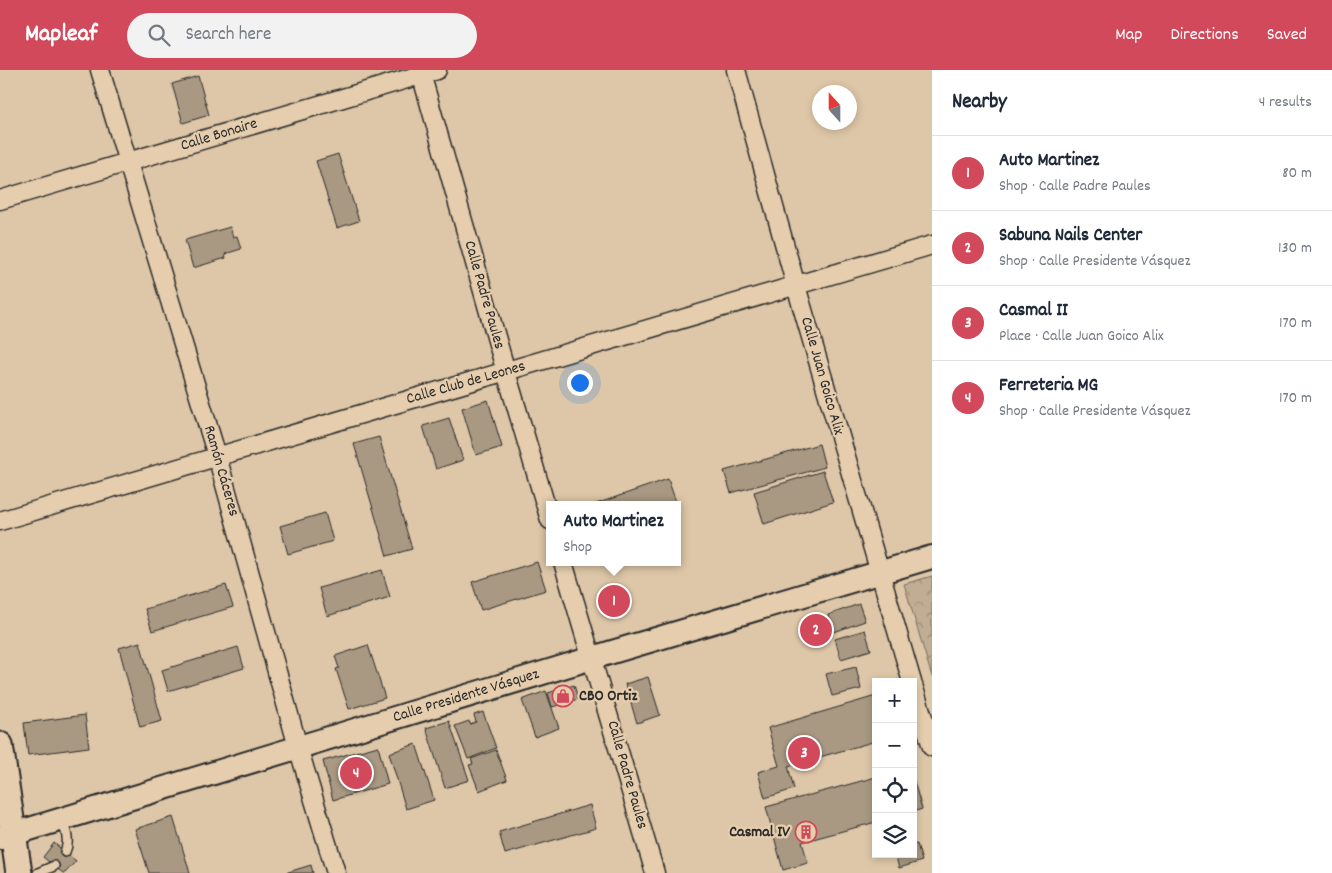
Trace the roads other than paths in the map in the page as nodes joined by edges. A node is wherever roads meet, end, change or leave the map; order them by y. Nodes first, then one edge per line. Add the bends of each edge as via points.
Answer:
1 (100, 70) edge
2 (736, 70) edge
3 (426, 72) edge
4 (129, 162) junction
5 (0, 200) edge
6 (932, 245) edge
7 (796, 286) junction
8 (506, 372) junction
9 (218, 456) junction
10 (546, 507) edge
11 (0, 520) edge
12 (932, 558) edge
13 (564, 566) edge
14 (879, 573) junction
15 (592, 658) junction
16 (911, 678) edge
17 (917, 696) edge
18 (0, 745) edge
19 (298, 747) junction
20 (932, 747) edge
21 (61, 819) junction
22 (7, 836) edge
23 (65, 852) dead end
24 (54, 866) dead end
25 (18, 873) edge
26 (38, 873) edge
27 (336, 873) edge
28 (656, 873) edge

1 - 4 street, Ramón Cáceres
2 - 7 street, Calle Juan Goico Alix
3 - 4 street, Calle Bonaire
3 - 8 street, Calle Padre Paules
4 - 5 street, Calle Bonaire
4 - 9 street, Ramón Cáceres
6 - 7 street, Calle Club de Leones
7 - 8 street, Calle Club de Leones
7 - 14 street, Calle Juan Goico Alix
8 - 9 street, Calle Club de Leones
8 - 10 street, Calle Padre Paules
9 - 11 street, Calle Club de Leones
9 - 19 street, Ramón Cáceres
12 - 14 street, Calle Presidente Vásquez
13 - 15 street, Calle Padre Paules
14 - 15 street, Calle Presidente Vásquez
14 - 16 street, Calle Juan Goico Alix
15 - 19 street, Calle Presidente Vásquez
15 - 28 street, Calle Padre Paules
17 - 20 street, Calle Juan Goico Alix
18 - 22 main road
19 - 21 street, Calle Presidente Vásquez
19 - 27 street, Ramón Cáceres
21 - 22 street, Calle Presidente Vásquez
21 - 23 lane via 68,845
22 - 25 main road
24 - 26 lane

